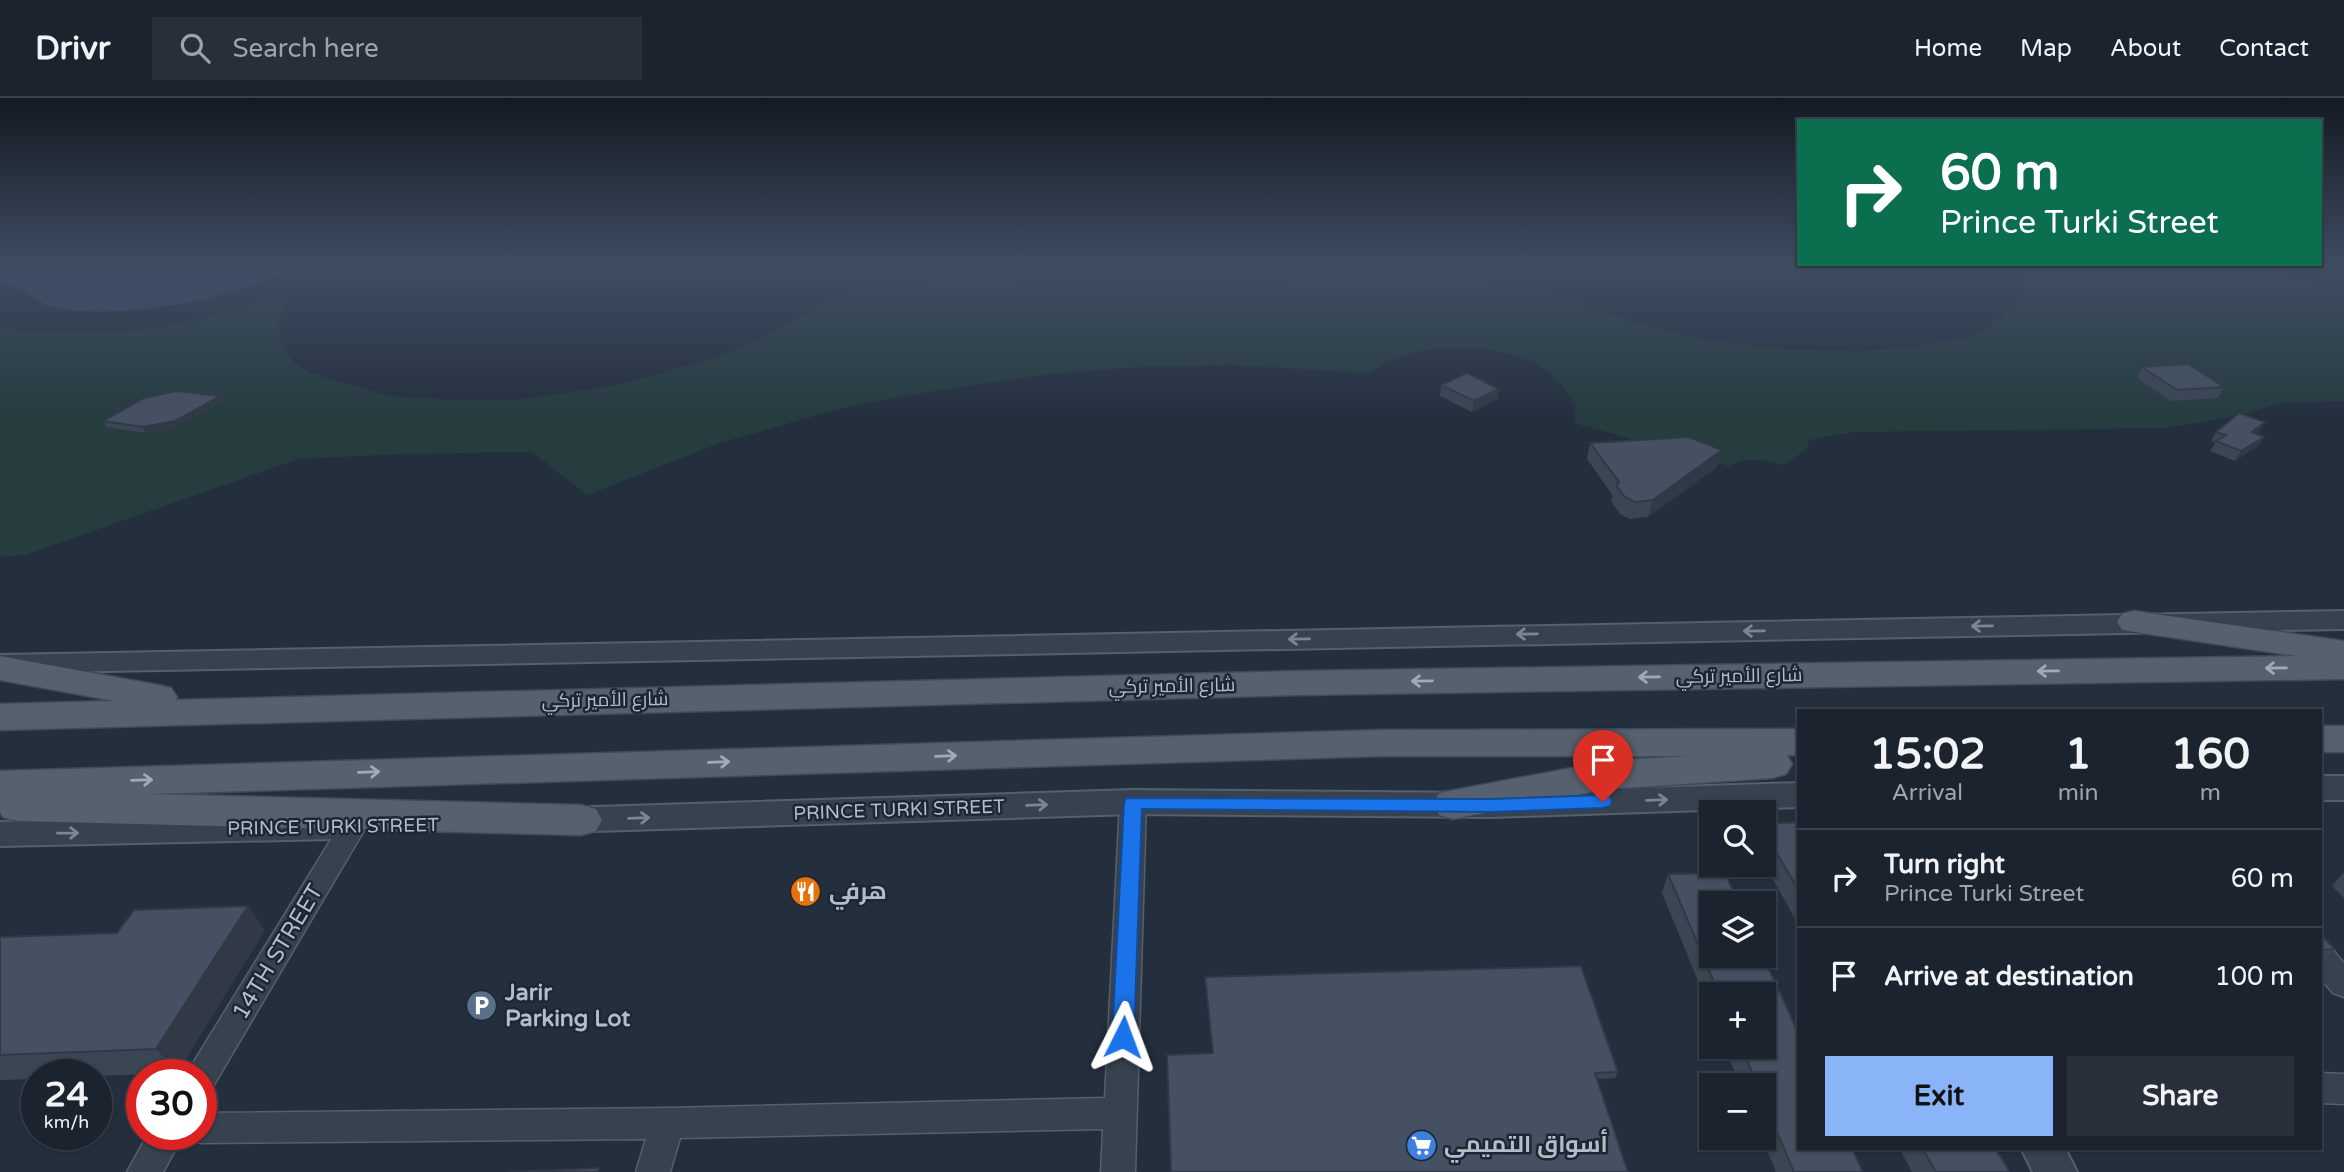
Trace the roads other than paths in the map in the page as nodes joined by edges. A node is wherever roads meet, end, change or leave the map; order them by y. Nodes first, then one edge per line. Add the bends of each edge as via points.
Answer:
1 (2344, 620) edge
2 (2134, 622) junction
3 (2344, 651) edge
4 (0, 666) edge
5 (2344, 667) edge
6 (223, 709) junction
7 (0, 717) edge
8 (2322, 739) edge
9 (2344, 739) edge
10 (1797, 742) edge
11 (1797, 762) edge
12 (0, 785) edge
13 (2322, 788) edge
14 (2344, 788) edge
15 (1797, 794) edge
16 (1133, 803) junction
17 (1453, 804) junction
18 (0, 806) edge
19 (581, 820) junction
20 (353, 827) junction
21 (0, 834) edge
22 (2322, 959) edge
23 (2344, 984) edge
24 (213, 1059) edge
25 (2322, 1088) edge
26 (2344, 1089) edge
27 (1119, 1113) junction
28 (668, 1123) junction
29 (217, 1128) edge
30 (157, 1150) edge
31 (2043, 1150) edge
32 (144, 1172) edge
33 (653, 1172) edge
34 (1118, 1172) edge
35 (2056, 1172) edge

1 - 2 street
2 - 3 main road
2 -> 4 street
4 - 6 main road
5 -> 6 main road, شارع الأمير تركي via 1312,682
6 - 7 main road, شارع الأمير تركي
8 - 9 main road
12 -> 10 main road via 1382,743
11 - 17 main road via 1609,775
13 - 14 street
17 -> 15 street, PRINCE TURKI STREET
16 - 17 street, PRINCE TURKI STREET
19 -> 16 street, PRINCE TURKI STREET
16 - 27 street
18 - 19 main road
19 - 20 street, PRINCE TURKI STREET
21 -> 20 street, PRINCE TURKI STREET
20 - 24 street, 14TH STREET
22 - 23 street
25 - 26 street
27 - 28 street
27 - 34 street
28 - 29 street
28 - 33 street
30 - 32 street
31 - 35 street

